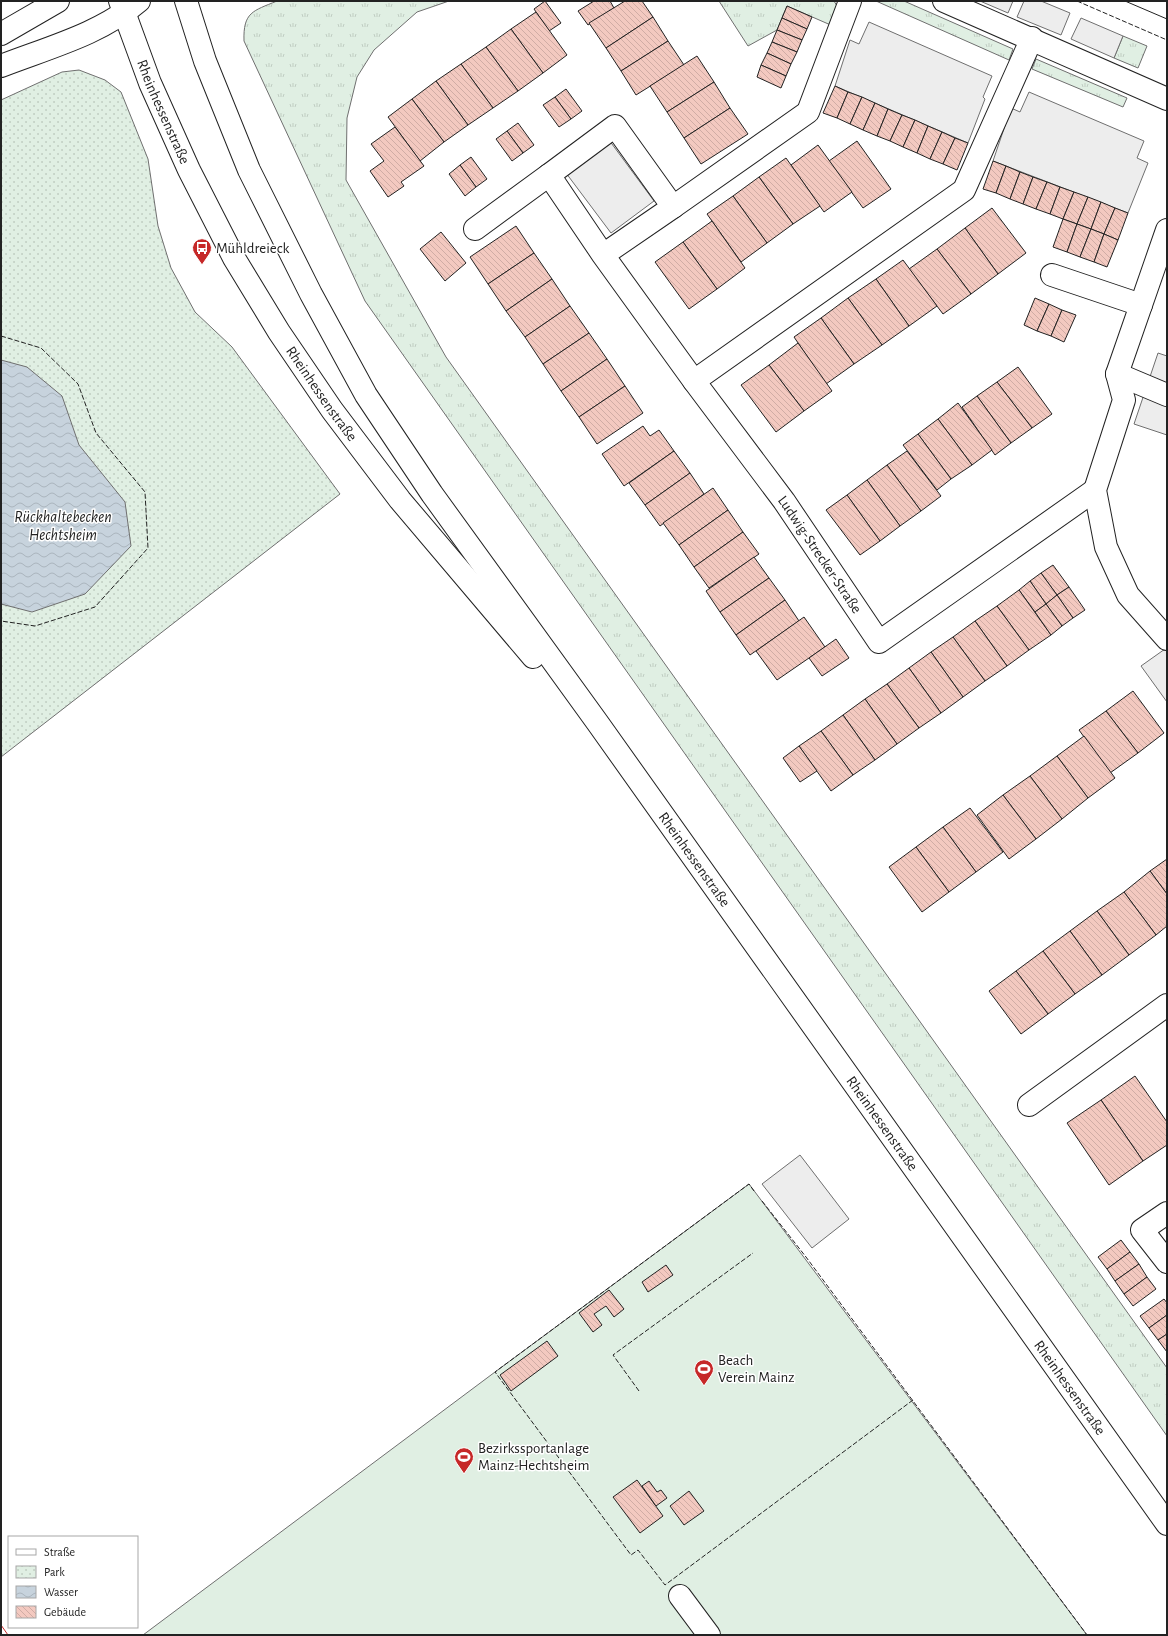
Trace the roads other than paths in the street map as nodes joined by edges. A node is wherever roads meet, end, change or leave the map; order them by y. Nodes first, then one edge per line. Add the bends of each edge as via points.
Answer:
1 (58, 1) edge
2 (186, 1) edge
3 (850, 1) edge
4 (944, 1) edge
5 (128, 5) edge
6 (1, 34) edge
7 (1032, 38) junction
8 (1, 66) edge
9 (1167, 99) edge
10 (549, 175) junction
11 (673, 207) junction
12 (475, 229) dead end
13 (1167, 230) edge
14 (603, 255) junction
15 (1052, 275) dead end
16 (1141, 305) junction
17 (1117, 374) junction
18 (694, 381) junction
19 (1167, 395) edge
20 (1095, 490) junction
21 (1167, 639) edge
22 (597, 722) junction
23 (1167, 1005) edge
24 (1029, 1106) dead end
25 (1167, 1213) edge
26 (1167, 1262) edge
27 (1167, 1524) edge
28 (680, 1596) dead end
29 (709, 1635) edge

1 - 6 main road
2 - 22 main road, Rheinhessenstraße via 205,61 248,170 310,294 366,395 432,494
3 - 11 main road via 808,112
4 - 7 main road
5 - 8 main road via 82,35
5 - 22 main road, Rheinhessenstraße via 150,83 190,170 234,258 279,332 332,410 400,500 536,660
7 - 9 main road
7 - 18 main road via 964,190
10 - 11 main road via 615,126
10 - 12 main road
10 - 14 main road, Ludwig-Strecker-Straße
11 - 14 main road
13 - 16 main road
14 - 18 main road, Ludwig-Strecker-Straße
15 - 16 main road
16 - 17 main road
17 - 19 main road
17 - 20 main road via 1124,400
18 - 20 main road, Ludwig-Strecker-Straße via 784,501 879,642
20 - 21 main road via 1106,547 1128,595
22 - 27 main road, Rheinhessenstraße
23 - 24 main road
25 - 26 main road via 1142,1230
28 - 29 main road

